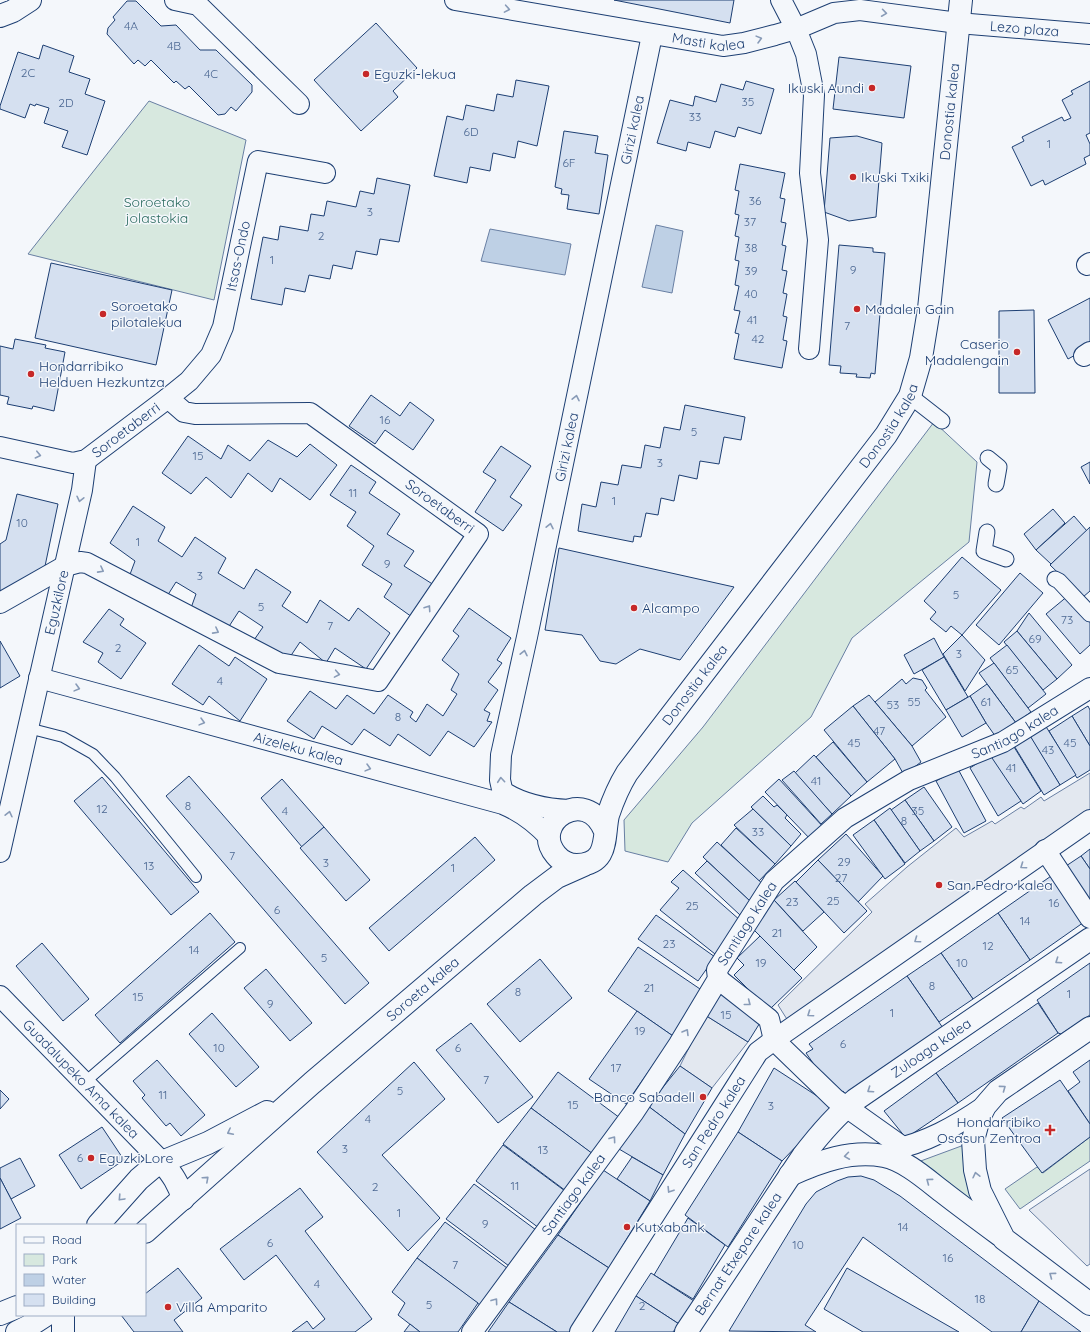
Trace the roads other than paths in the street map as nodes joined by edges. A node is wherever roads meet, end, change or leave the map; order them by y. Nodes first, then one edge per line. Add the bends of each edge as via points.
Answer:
1 (30, 0) edge
2 (175, 0) edge
3 (455, 0) edge
4 (781, 0) edge
5 (961, 0) edge
6 (0, 16) edge
7 (958, 23) junction
8 (796, 29) junction
9 (1090, 34) edge
10 (652, 35) junction
11 (299, 104) dead end
12 (325, 173) dead end
13 (809, 349) dead end
14 (910, 396) junction
15 (168, 398) junction
16 (942, 421) dead end
17 (0, 446) edge
18 (988, 458) dead end
19 (86, 460) junction
20 (996, 484) dead end
21 (987, 532) dead end
22 (1006, 559) dead end
23 (65, 566) junction
24 (1055, 579) dead end
25 (0, 603) edge
26 (1090, 614) edge
27 (38, 683) junction
28 (1090, 688) edge
29 (28, 728) junction
30 (627, 773) junction
31 (574, 809) junction
32 (1090, 820) edge
33 (605, 831) junction
34 (550, 841) junction
35 (1045, 850) junction
36 (0, 852) edge
37 (584, 865) junction
38 (196, 877) dead end
39 (533, 895) junction
40 (1090, 918) edge
41 (1090, 939) edge
42 (240, 948) dead end
43 (718, 979) junction
44 (0, 996) edge
45 (1090, 1028) edge
46 (774, 1040) junction
47 (85, 1082) junction
48 (312, 1083) junction
49 (846, 1107) junction
50 (982, 1112) junction
51 (887, 1153) junction
52 (162, 1162) junction
53 (790, 1175) junction
54 (183, 1199) junction
55 (99, 1224) edge
56 (146, 1231) edge
57 (1004, 1239) junction
58 (1088, 1298) edge
59 (16, 1307) edge
60 (0, 1314) edge
61 (44, 1316) edge
62 (63, 1316) edge
63 (17, 1332) edge
64 (63, 1332) edge
65 (472, 1332) edge
66 (580, 1332) edge
67 (686, 1332) edge

1 - 6 street
2 - 11 street via 198,6
3 -> 10 street, Masti kalea
4 - 8 street
5 - 7 street, Donostia kalea
8 -> 7 street, Masti kalea via 834,13 860,10
7 - 9 street, Lezo plaza
7 - 14 street, Donostia kalea via 929,309 921,358
10 -> 8 street, Masti kalea via 723,46
8 - 13 street via 806,54 814,95 810,172 818,240
31 -> 10 street, Girizi kalea via 551,809 533,805 505,793 500,780 501,756
12 - 15 street, Itsas-Ondo via 258,161 223,327 211,355 189,381
14 - 16 street
14 - 30 street, Donostia kalea via 886,435
15 - 19 street, Soroetaberri
23 -> 15 street, Soroetaberri via 87,563 278,663 378,681 478,534 310,413 195,414 184,412
17 -> 19 street via 73,463
18 - 20 street via 999,467
19 -> 23 street, Soroetaberri
21 - 22 street via 984,551
23 - 25 street, Eguzkilore
23 - 27 street, Eguzkilore
24 - 26 street
27 - 29 street, Eguzkilore
27 -> 34 street, Aizeleku kalea via 503,804 540,826
28 - 43 street, Santiago kalea via 1003,742 909,780 845,818 774,881 717,970
36 -> 29 street, Eguzkilore
29 - 38 lane via 63,737 93,754 115,777
30 - 31 street, Donostia kalea via 604,793
30 - 33 street, Donostia kalea via 613,800
31 - 33 street via 588,811 596,816 602,822
31 - 34 street, Donostia kalea via 561,814 554,821 550,829
32 - 35 street, San Pedro kalea
33 - 37 street, Donostia kalea via 606,840 599,856
34 - 37 street via 559,859 566,863
34 - 39 street, Soroeta kalea via 546,870
35 - 40 street
35 -> 46 street, San Pedro kalea
37 - 39 street, Soroeta kalea via 557,878
39 - 48 street, Soroeta kalea
41 -> 49 street, Zuloaga kalea
42 - 47 lane
43 -> 46 street via 769,1019
65 -> 43 street, Santiago kalea via 634,1112
44 - 47 street, Guadalupeko Ama kalea
50 -> 45 street via 998,1091
46 - 49 street via 835,1100
46 -> 66 street, San Pedro kalea via 758,1052
47 - 52 street, Guadalupeko Ama kalea
48 -> 52 street, Soroeta kalea via 253,1120 208,1143
54 -> 48 street, Soroeta kalea
49 - 51 street
49 - 53 street, Zuloaga kalea via 823,1130
50 - 51 street via 933,1136
57 -> 50 street via 980,1191 975,1170 973,1140
51 -> 53 street via 833,1158
57 -> 51 street via 918,1173
52 - 54 street via 175,1179
52 -> 55 street, Soroeta kalea via 139,1179
53 - 67 street, Bernat Etxepare kalea
54 - 56 street, Soroeta kalea
58 -> 57 street
59 - 60 street
61 - 63 street
62 - 64 street

